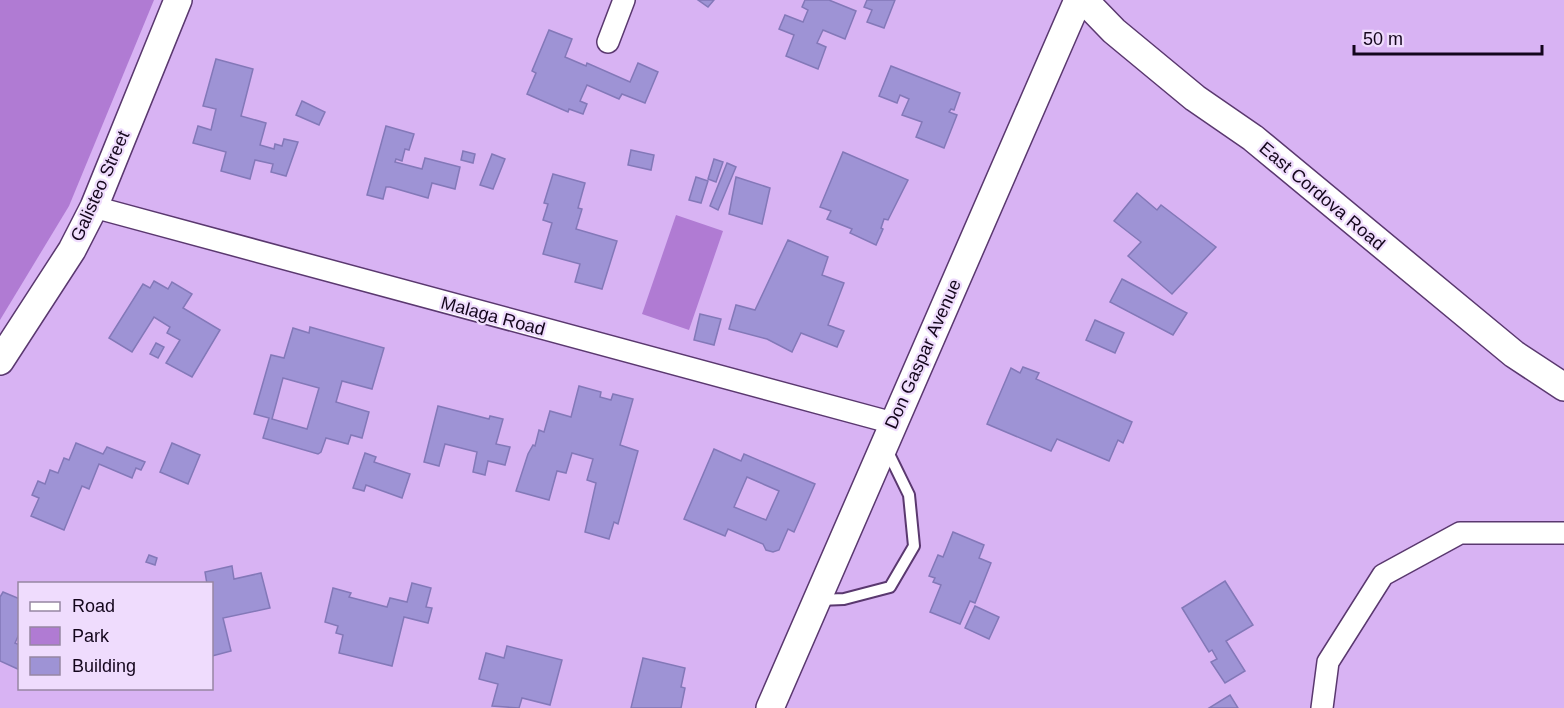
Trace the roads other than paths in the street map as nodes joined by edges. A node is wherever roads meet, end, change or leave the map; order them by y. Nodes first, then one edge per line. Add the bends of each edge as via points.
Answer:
1 (178, 0) edge
2 (624, 0) edge
3 (1078, 0) edge
4 (1084, 0) edge
5 (608, 42) dead end
6 (94, 207) junction
7 (0, 361) edge
8 (1564, 387) edge
9 (888, 434) junction
10 (1564, 533) edge
11 (816, 601) junction
12 (770, 708) edge
13 (1322, 708) edge

1 - 6 street, Galisteo Street
2 - 5 street
3 - 9 street, Don Gaspar Avenue
4 - 8 street, East Cordova Road via 1114,31 1186,90 1253,138 1514,354
6 - 7 street, Galisteo Street via 72,250
6 - 9 street, Malaga Road
9 - 11 street, Don Gaspar Avenue
9 - 11 lane via 909,495 914,546 890,587 844,599
10 - 13 street via 1460,533 1383,574 1328,662
11 - 12 street, Don Gaspar Avenue

